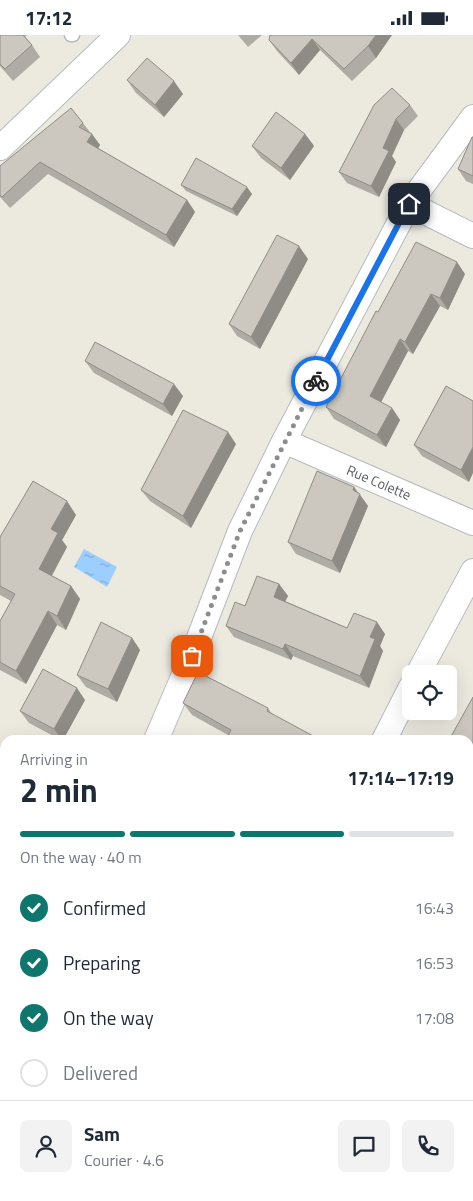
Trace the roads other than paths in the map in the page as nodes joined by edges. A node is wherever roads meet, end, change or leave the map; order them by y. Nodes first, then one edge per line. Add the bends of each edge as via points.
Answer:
1 (118, 35) edge
2 (473, 117) edge
3 (0, 148) edge
4 (409, 204) junction
5 (473, 236) edge
6 (284, 441) junction
7 (473, 523) edge
8 (473, 571) edge
9 (423, 665) edge
10 (402, 705) edge
11 (158, 735) edge
12 (387, 735) edge

1 - 3 street
2 - 4 street
4 - 5 street
4 - 6 street
6 - 7 street, Rue Colette
6 - 11 street via 240,531
8 - 9 street
10 - 12 street

